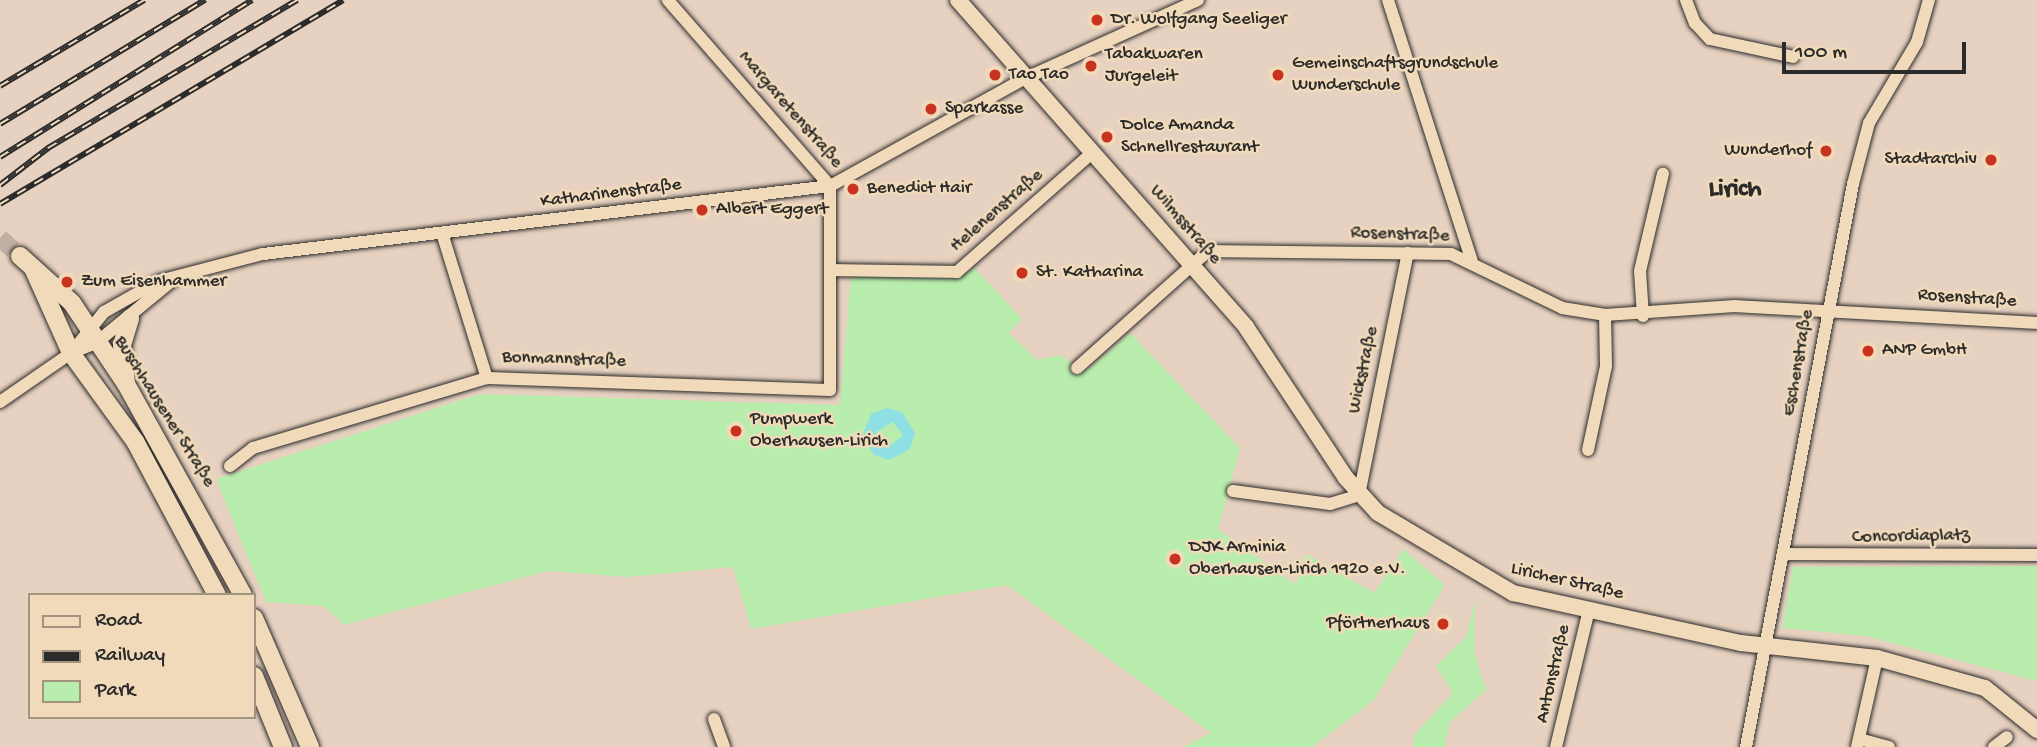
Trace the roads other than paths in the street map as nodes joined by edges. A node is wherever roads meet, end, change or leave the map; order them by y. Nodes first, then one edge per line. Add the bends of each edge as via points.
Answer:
1 (668, 0) edge
2 (958, 0) edge
3 (1198, 0) edge
4 (1388, 0) edge
5 (1686, 0) edge
6 (1929, 0) edge
7 (1793, 57) dead end
8 (1024, 79) junction
9 (1093, 152) junction
10 (1663, 174) dead end
11 (830, 186) junction
12 (442, 233) junction
13 (1408, 253) junction
14 (1472, 261) junction
15 (1191, 264) junction
16 (833, 270) junction
17 (177, 276) junction
18 (1828, 310) junction
19 (1605, 315) junction
20 (1643, 316) junction
21 (130, 318) junction
22 (2037, 323) edge
23 (91, 337) junction
24 (71, 353) junction
25 (1077, 368) dead end
26 (487, 378) junction
27 (126, 384) junction
28 (830, 390) joint
29 (0, 402) edge
30 (1588, 450) dead end
31 (230, 466) dead end
32 (1233, 491) dead end
33 (1359, 495) junction
34 (1785, 554) junction
35 (2037, 555) edge
36 (217, 593) edge
37 (242, 593) edge
38 (1589, 610) junction
39 (256, 623) edge
40 (1769, 645) junction
41 (1877, 658) junction
42 (256, 681) edge
43 (714, 719) dead end
44 (2037, 730) edge
45 (2007, 737) dead end
46 (1858, 743) edge
47 (283, 747) edge
48 (310, 747) edge
49 (724, 747) edge
50 (1556, 747) edge
51 (1746, 747) edge
52 (1889, 747) edge
53 (1994, 747) edge

1 - 11 street, Margaretenstraße
2 - 8 street, Wilmsstraße
3 - 8 street, Katharinenstraße
4 - 14 street
5 - 7 street via 1695,23 1710,39
6 - 18 street, Eschenstraße via 1917,42 1869,123
8 - 9 street, Wilmsstraße
8 - 11 street, Katharinenstraße
9 - 15 street, Wilmsstraße
9 - 16 street, Helenenstraße via 957,272
10 - 20 street via 1640,271
11 - 12 street, Katharinenstraße
11 - 16 street, Margaretenstraße
12 - 17 street, Katharinenstraße via 263,254
12 - 26 street
13 - 14 street, Rosenstraße
13 - 15 street, Rosenstraße via 1208,251
13 - 33 street, Wickstraße
14 - 19 street, Rosenstraße via 1562,308
15 - 25 street
15 - 33 street, Wilmsstraße via 1255,339
16 - 28 street, Margaretenstraße
17 - 21 street, Katharinenstraße
17 - 23 street, Katharinenstraße via 111,308
18 - 20 street, Rosenstraße via 1735,306
18 - 22 street, Rosenstraße
18 - 34 street, Eschenstraße
19 - 20 street, Rosenstraße
19 - 30 street via 1606,366
21 - 23 street, Katharinenstraße
21 - 27 main road via 122,345
23 - 24 street, Katharinenstraße
23 - 24 main road, Buschhausener Straße via 72,303 26,260
23 - 27 main road, Buschhausener Straße
24 - 29 street
24 - 36 main road, Buschhausener Straße via 135,441
26 - 28 street, Bonmannstraße
26 - 31 street, Bonmannstraße via 253,447
27 - 37 main road, Buschhausener Straße
32 - 33 street via 1331,504
33 - 38 street, Liricher Straße via 1489,584
34 - 35 street, Concordiaplatz
34 - 40 street, Eschenstraße
38 - 40 street, Liricher Straße
38 - 50 street, Antonstraße
39 - 48 main road
40 - 41 street, Liricher Straße
40 - 51 street, Eschenstraße
41 - 44 street, Liricher Straße via 1985,688
41 - 46 street
42 - 47 main road
43 - 49 street
45 - 53 street
46 - 52 street

